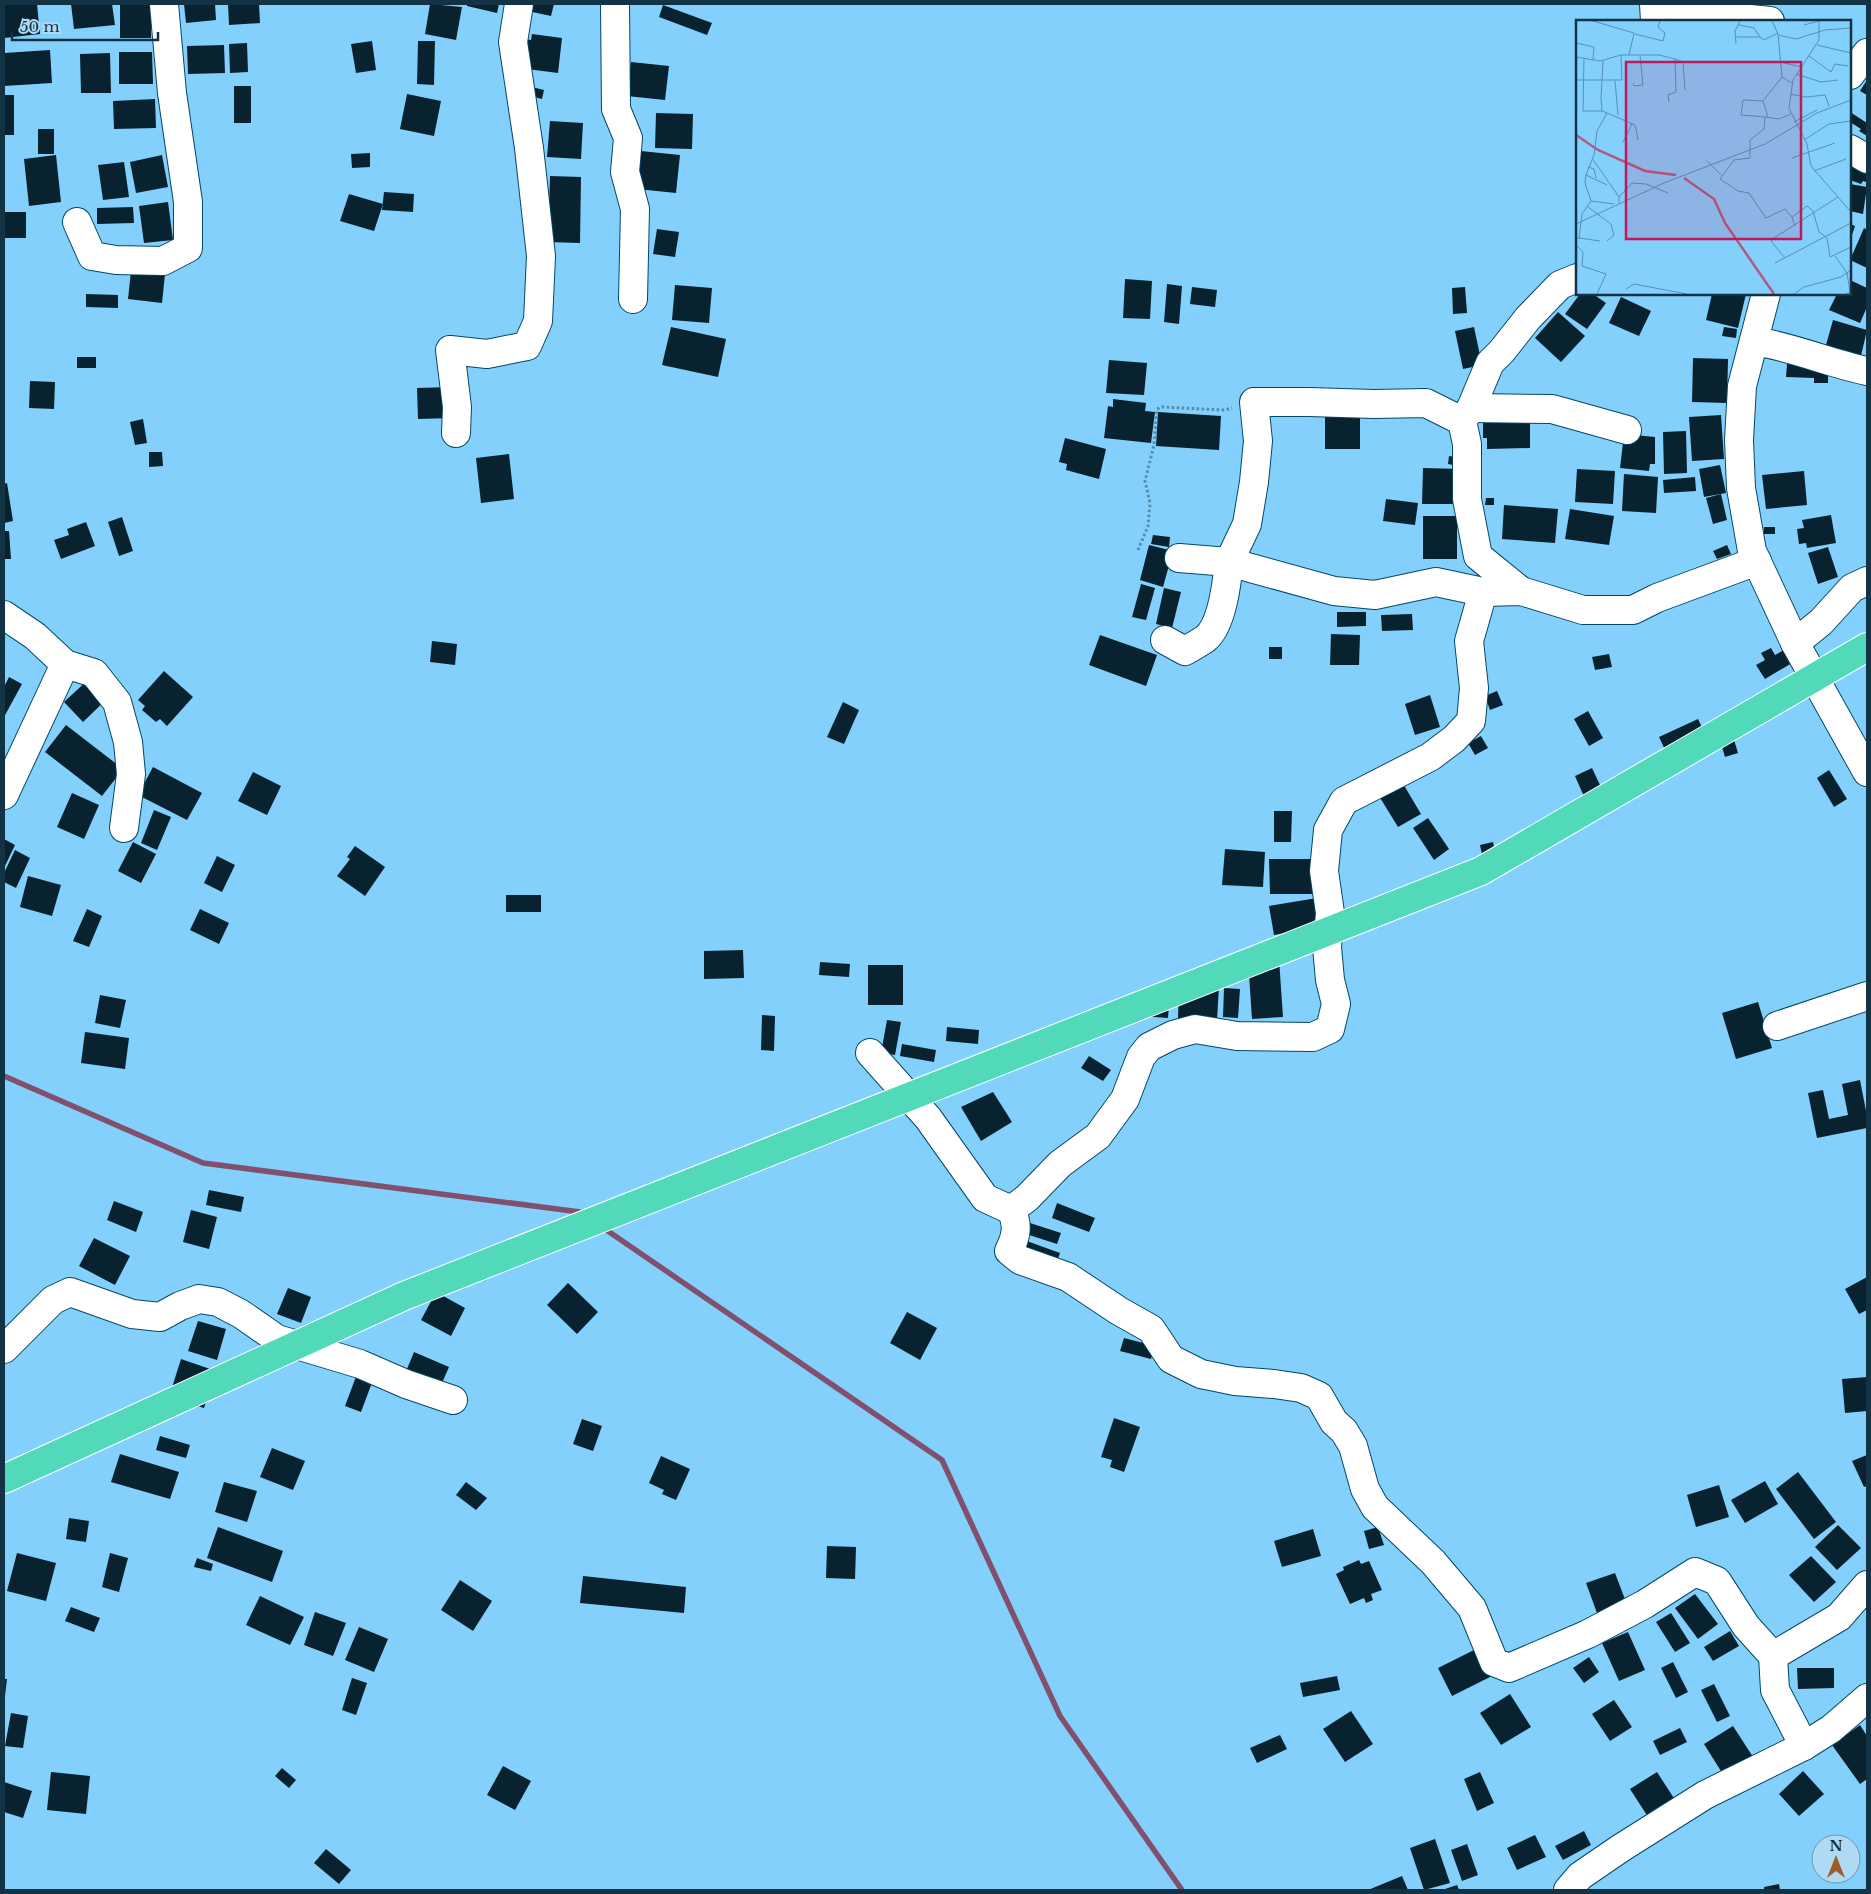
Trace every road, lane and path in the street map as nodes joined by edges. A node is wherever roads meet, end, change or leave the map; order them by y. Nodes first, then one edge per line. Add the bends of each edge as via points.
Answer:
1 (164, 4) edge
2 (519, 4) edge
3 (615, 4) edge
4 (1654, 4) edge
5 (1667, 4) edge
6 (1655, 20) edge
7 (1760, 20) edge
8 (1851, 150) edge
9 (1867, 159) edge
10 (77, 222) dead end
11 (1576, 278) edge
12 (1766, 295) edge
13 (633, 299) dead end
14 (1754, 341) junction
15 (1867, 370) edge
16 (1254, 402) junction
17 (1466, 414) junction
18 (1627, 430) dead end
19 (456, 433) dead end
20 (1138, 550) dead end
21 (1179, 558) dead end
22 (1757, 561) junction
23 (1229, 562) junction
24 (1867, 581) edge
25 (1521, 590) junction
26 (1483, 592) junction
27 (4, 615) edge
28 (1165, 640) dead end
29 (1795, 643) junction
30 (1867, 647) edge
31 (65, 664) junction
32 (1867, 772) edge
33 (4, 795) edge
34 (124, 828) dead end
35 (1867, 996) edge
36 (1777, 1026) dead end
37 (870, 1053) dead end
38 (1011, 1210) junction
39 (4, 1349) edge
40 (452, 1400) dead end
41 (4, 1479) edge
42 (1867, 1585) edge
43 (1773, 1656) junction
44 (1867, 1698) edge
45 (1804, 1746) junction
46 (1568, 1890) edge

1 - 10 street via 172,93 188,202 188,248 163,261 92,256
2 - 19 street via 513,42 541,256 538,321 527,346 487,354 450,350 457,407
3 - 13 street via 616,109 628,138 625,172 635,209
4 - 6 street
5 - 7 street
8 - 9 street
11 - 17 street via 1560,284 1490,363
12 - 14 street
14 - 15 street
14 - 22 street via 1742,386 1739,440 1741,488 1752,551
16 - 17 street via 1426,403
16 - 20 path via 1223,410 1157,409 1154,444 1145,481 1150,503 1148,526
16 - 23 street via 1258,441 1254,482 1247,524
17 - 18 street via 1552,408
17 - 25 street via 1467,499 1478,556
21 - 23 street
22 - 25 street via 1632,610 1583,610
22 - 29 street
23 - 26 street via 1334,590 1375,595 1436,582
23 - 28 street via 1219,616 1207,638 1185,651
24 - 29 street via 1852,588 1821,622
25 - 26 street
26 - 38 street via 1469,641 1474,688 1471,721 1430,757 1344,801 1328,830 1324,871 1330,913 1327,947 1336,1004 1330,1029 1313,1037 1237,1036 1196,1029 1173,1035 1149,1047 1141,1057 1125,1099 1098,1136 1060,1164
27 - 31 street via 35,636
29 - 32 street
30 - 41 highway via 1480,871 404,1296
31 - 33 street
31 - 34 street via 94,673 117,702 128,742 132,774
35 - 36 street
37 - 38 street via 928,1118 985,1198
38 - 43 street via 1017,1229 1008,1251 1020,1260 1068,1277 1151,1329 1171,1359 1201,1374 1301,1388 1319,1396 1353,1446 1365,1489 1375,1507 1433,1562 1472,1608 1494,1662 1509,1668 1588,1634 1646,1604 1695,1572 1717,1581 1746,1626
39 - 40 street via 53,1300 70,1292 132,1314 160,1317 199,1299 218,1302 277,1339 360,1364
42 - 43 street via 1839,1617
43 - 45 street via 1775,1690
44 - 45 street
45 - 46 street via 1705,1795 1580,1876

